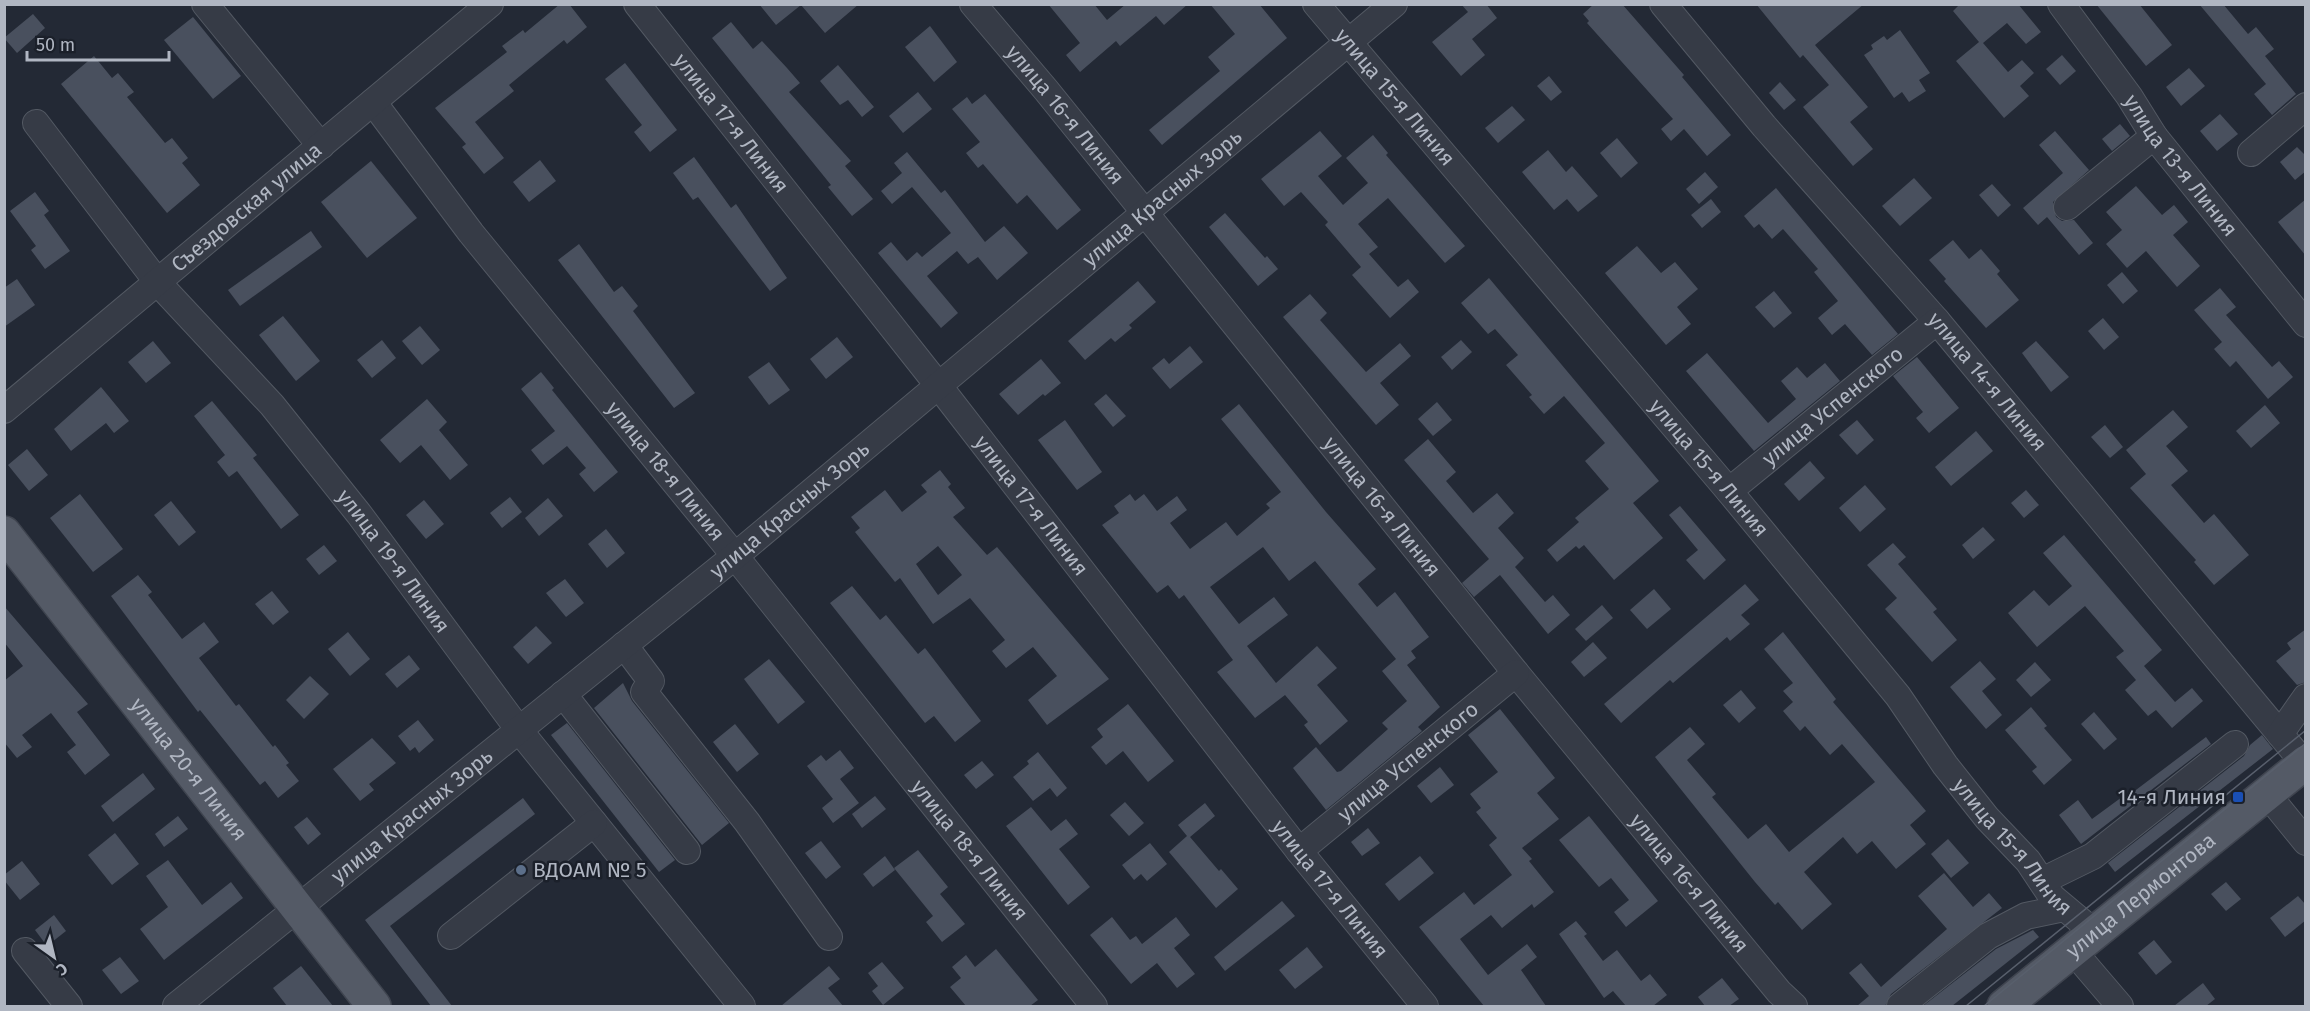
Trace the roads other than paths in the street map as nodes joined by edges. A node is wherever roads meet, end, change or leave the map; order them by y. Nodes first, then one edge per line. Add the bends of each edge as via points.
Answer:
1 (205, 4) edge
2 (490, 4) edge
3 (637, 4) edge
4 (973, 4) edge
5 (1316, 4) edge
6 (1394, 4) edge
7 (1664, 4) edge
8 (2061, 4) edge
9 (1347, 42) junction
10 (373, 102) junction
11 (2306, 106) edge
12 (36, 123) dead end
13 (2154, 136) junction
14 (321, 146) junction
15 (2251, 153) dead end
16 (2067, 207) dead end
17 (1144, 215) junction
18 (159, 284) junction
19 (1937, 321) junction
20 (2306, 324) edge
21 (938, 385) junction
22 (4, 410) edge
23 (1729, 492) junction
24 (4, 533) edge
25 (735, 556) junction
26 (624, 645) junction
27 (1516, 673) junction
28 (563, 694) junction
29 (2306, 697) edge
30 (519, 730) junction
31 (2280, 734) junction
32 (2235, 744) dead end
33 (2305, 763) edge
34 (2266, 794) junction
35 (594, 823) junction
36 (2306, 842) edge
37 (687, 851) dead end
38 (1299, 851) junction
39 (2042, 881) junction
40 (297, 908) junction
41 (2064, 908) junction
42 (451, 936) dead end
43 (829, 937) dead end
44 (2084, 942) junction
45 (25, 951) dead end
46 (69, 1006) edge
47 (176, 1006) edge
48 (374, 1006) edge
49 (742, 1006) edge
50 (1094, 1006) edge
51 (1425, 1006) edge
52 (1794, 1006) edge
53 (1900, 1006) edge
54 (2004, 1006) edge
55 (2120, 1006) edge

1 - 14 street
2 - 10 street, Съездовская улица
3 - 21 street, улица 17-я Линия
4 - 17 street, улица 16-я Линия
5 - 9 street, улица 15-я Линия
6 - 9 street, улица Красных Зорь
7 - 19 street, улица 14-я Линия via 1764,126
8 - 13 street, улица 13-я Линия
9 - 17 street, улица Красных Зорь
9 - 23 street, улица 15-я Линия
10 - 14 street, Съездовская улица
10 - 25 street, улица 18-я Линия via 471,233
11 - 15 street
12 - 18 street, улица 19-я Линия
13 - 16 street
13 - 20 street, улица 13-я Линия
14 - 18 street, Съездовская улица
17 - 21 street, улица Красных Зорь
17 - 27 street, улица 16-я Линия
18 - 22 street, Съездовская улица
18 - 30 street, улица 19-я Линия via 272,405 359,514
19 - 23 street, улица Успенского
19 - 31 street, улица 14-я Линия
21 - 25 street, улица Красных Зорь
21 - 38 street, улица 17-я Линия
23 - 39 street, улица 15-я Линия via 1898,696 1945,765
24 - 40 main road, улица 20-я Линия
25 - 26 street, улица Красных Зорь
25 - 50 street, улица 18-я Линия
26 - 28 street, улица Красных Зорь
26 - 43 street via 651,681 644,692 747,822
27 - 38 street, улица Успенского
27 - 52 street, улица 16-я Линия
28 - 30 street, улица Красных Зорь
28 - 37 street
29 - 31 street
30 - 35 street, улица 19-я Линия
30 - 40 street, улица Красных Зорь
31 - 33 street, улица 14-я Линия
32 - 39 street via 2092,856
33 - 34 main road, улица Лермонтова
34 - 36 street
34 - 44 main road, улица Лермонтова
35 - 42 street
35 - 49 street, улица 19-я Линия
38 - 51 street, улица 17-я Линия
39 - 41 street, улица 15-я Линия
40 - 47 street, улица Красных Зорь
40 - 48 main road, улица 20-я Линия
41 - 44 street, улица 15-я Линия
41 - 53 street via 2025,916 1988,936
44 - 54 main road, улица Лермонтова
44 - 55 street, улица 15-я Линия
45 - 46 street

